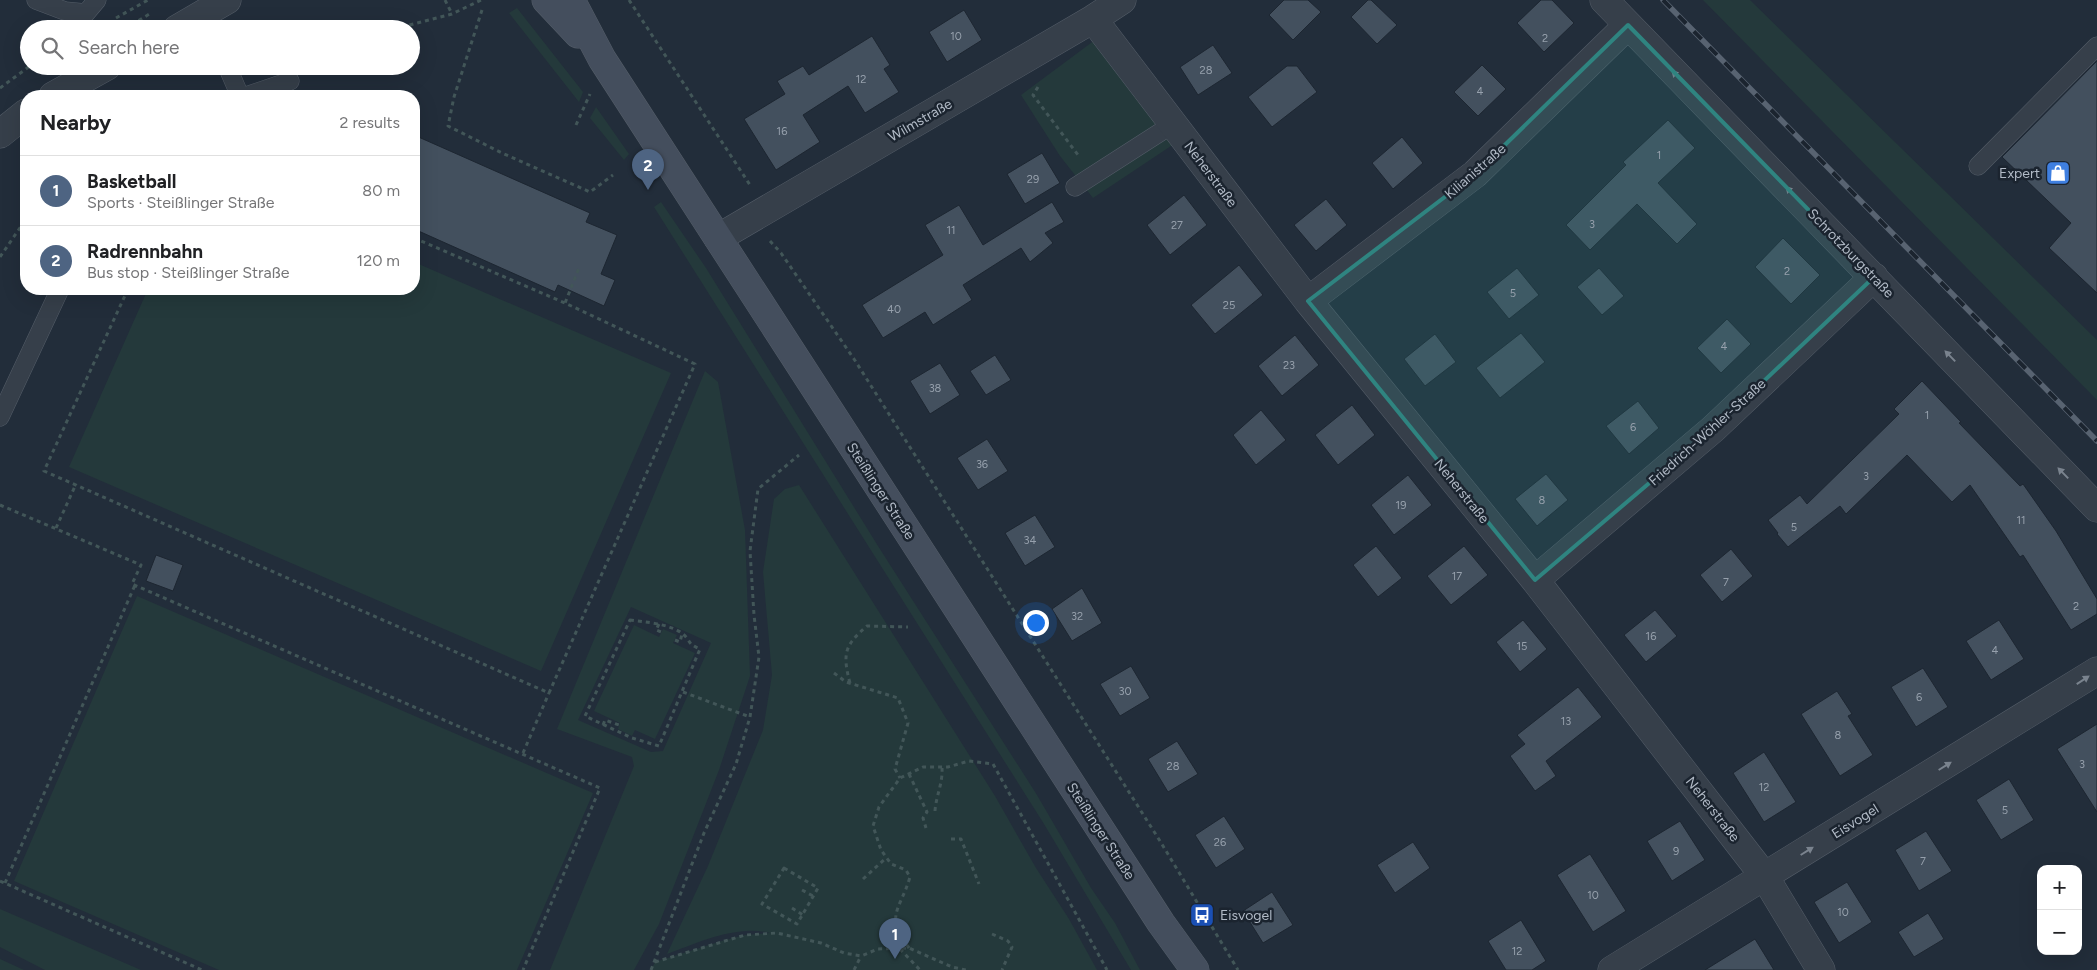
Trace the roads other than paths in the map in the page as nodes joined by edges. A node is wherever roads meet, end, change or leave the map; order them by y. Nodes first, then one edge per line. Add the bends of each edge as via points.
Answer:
1 (36, 0) edge
2 (97, 0) edge
3 (242, 0) edge
4 (546, 0) edge
5 (571, 0) edge
6 (1122, 0) edge
7 (1604, 0) edge
8 (211, 10) edge
9 (193, 20) edge
10 (1093, 20) junction
11 (1628, 25) junction
12 (2097, 46) edge
13 (602, 59) junction
14 (91, 75) edge
15 (231, 75) edge
16 (290, 81) dead end
17 (64, 90) edge
18 (237, 90) edge
19 (264, 90) edge
20 (20, 118) edge
21 (1174, 124) junction
22 (0, 134) edge
23 (1978, 166) dead end
24 (1075, 187) dead end
25 (718, 238) junction
26 (1874, 277) junction
27 (57, 295) edge
28 (1308, 301) junction
29 (0, 417) edge
30 (2097, 508) edge
31 (1535, 580) junction
32 (2097, 671) edge
33 (1765, 877) junction
34 (1161, 923) junction
35 (1182, 970) edge
36 (1195, 970) edge
37 (1612, 970) edge
38 (1822, 970) edge

1 - 2 lane via 65,12 86,13
3 - 8 street
4 - 13 street, Steißlinger Straße
5 - 13 street, Steißlinger Straße
6 - 10 street, Wilmstraße
7 - 11 street, Schrotzburgstraße
8 - 9 street
10 - 21 street, Neherstraße
10 - 25 street, Wilmstraße
26 -> 11 street, Schrotzburgstraße
11 - 28 street, Kilianistraße via 1475,174
12 - 23 lane
13 - 25 street, Steißlinger Straße
14 - 17 street
15 - 18 lane
16 - 19 lane
20 - 22 street
21 - 24 lane
21 - 28 street, Neherstraße
25 - 34 street, Steißlinger Straße
30 -> 26 street, Schrotzburgstraße
26 - 31 street, Friedrich-Wöhler-Straße via 1713,429
27 - 29 lane
28 - 31 street, Neherstraße
31 - 33 street, Neherstraße
33 -> 32 street, Eisvogel
33 - 37 street, Eisvogel
33 - 38 street, Neherstraße
34 - 35 street, Steißlinger Straße
34 - 36 street, Steißlinger Straße

